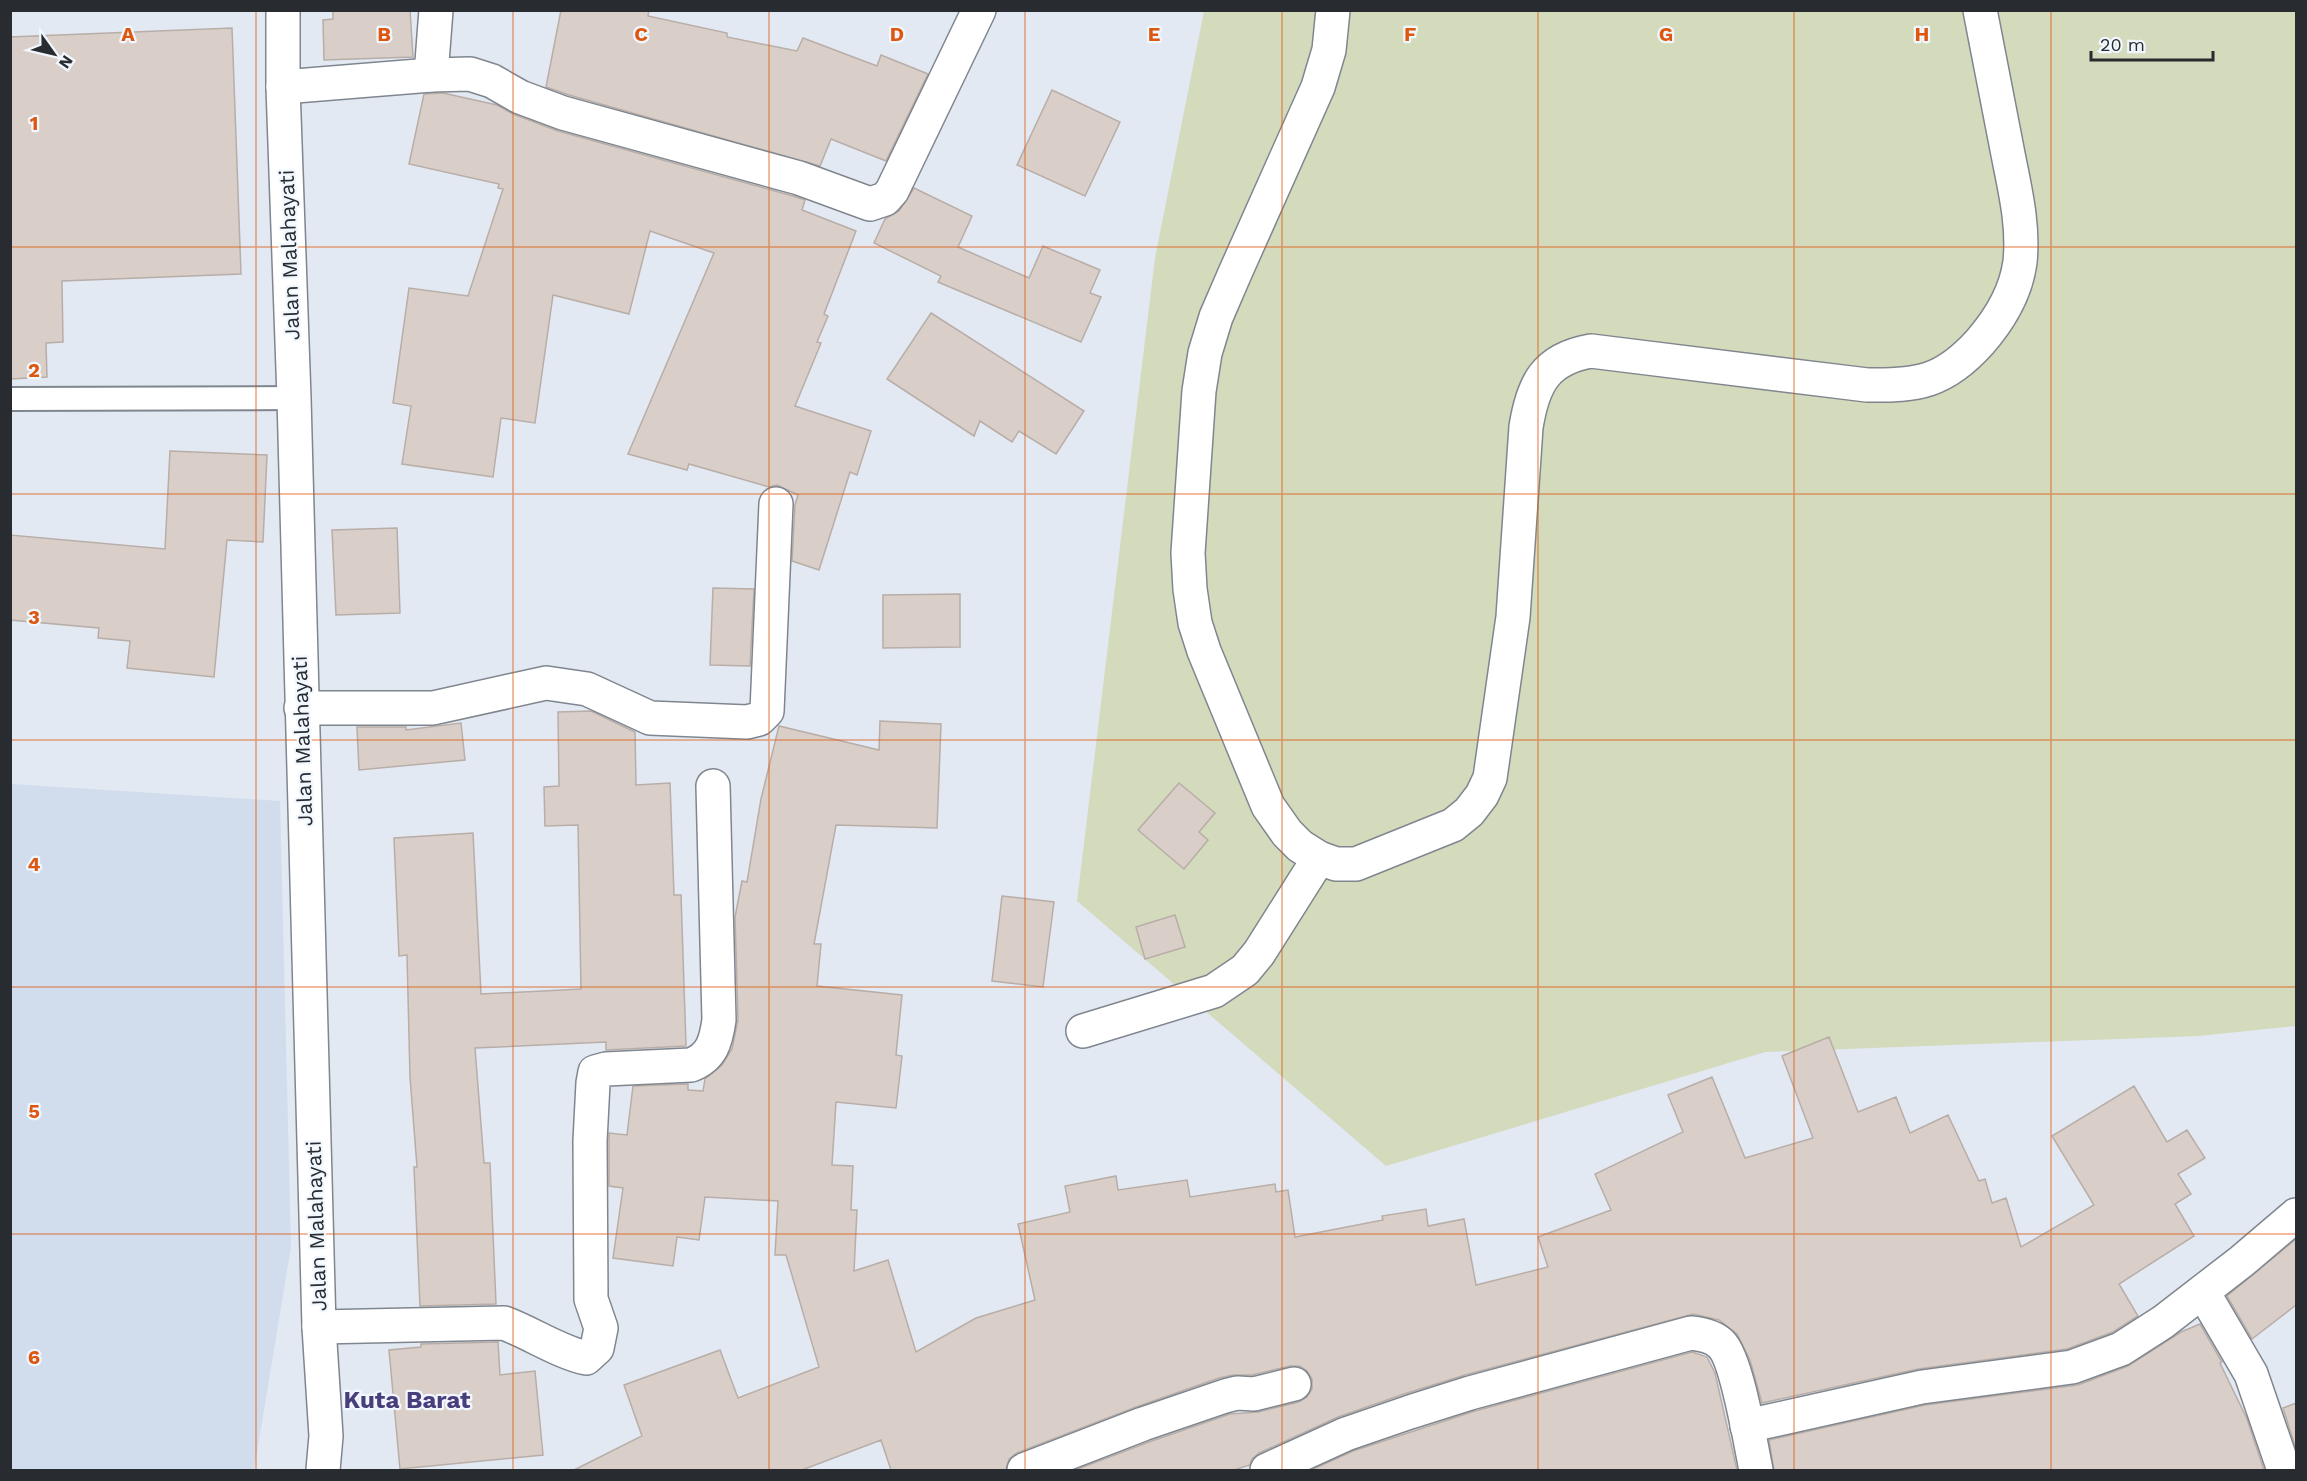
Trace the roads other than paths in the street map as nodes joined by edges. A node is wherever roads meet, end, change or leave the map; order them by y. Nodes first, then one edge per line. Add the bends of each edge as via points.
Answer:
1 (283, 10) edge
2 (436, 10) edge
3 (979, 10) edge
4 (1333, 10) edge
5 (1980, 10) edge
6 (431, 75) junction
7 (283, 87) junction
8 (294, 398) junction
9 (10, 399) edge
10 (776, 504) dead end
11 (301, 708) junction
12 (713, 786) dead end
13 (1319, 858) junction
14 (1083, 1031) dead end
15 (2296, 1215) edge
16 (2203, 1292) junction
17 (319, 1327) junction
18 (1294, 1384) dead end
19 (1748, 1426) junction
20 (323, 1470) edge
21 (1024, 1470) edge
22 (1267, 1470) edge
23 (1756, 1470) edge
24 (2284, 1470) edge

1 - 7 street, Jalan Malahayati
2 - 6 street
3 - 6 street via 892,191 885,199 870,204 799,178 563,113 481,77
4 - 13 street via 1329,50 1318,87 1216,316 1205,353 1188,553 1194,611 1204,651 1268,806 1287,833
5 - 13 street via 2020,220 2020,263 2010,300 1989,332 1966,358 1937,377 1904,386 1867,385 1591,351 1571,354 1553,365 1539,382 1526,427 1513,617 1490,778 1469,812 1453,825 1356,864 1336,864
6 - 7 street
7 - 8 street, Jalan Malahayati
8 - 9 lane
8 - 11 street, Jalan Malahayati
10 - 11 street via 767,711 759,719 747,722 650,718 587,689 552,684 433,708
11 - 17 street, Jalan Malahayati
12 - 17 street via 717,1038 702,1061 691,1065 595,1072 590,1141 591,1299 601,1328 597,1348 586,1358 571,1355 504,1323
13 - 14 street via 1259,953 1231,981 1214,991
15 - 16 street
16 - 19 street via 2121,1349 2072,1366 1922,1387
16 - 24 street via 2251,1374
17 - 20 street, Jalan Malahayati via 326,1436
18 - 21 street via 1225,1396
19 - 22 street via 1730,1356 1712,1338 1691,1333 1470,1393 1346,1434
19 - 23 street

